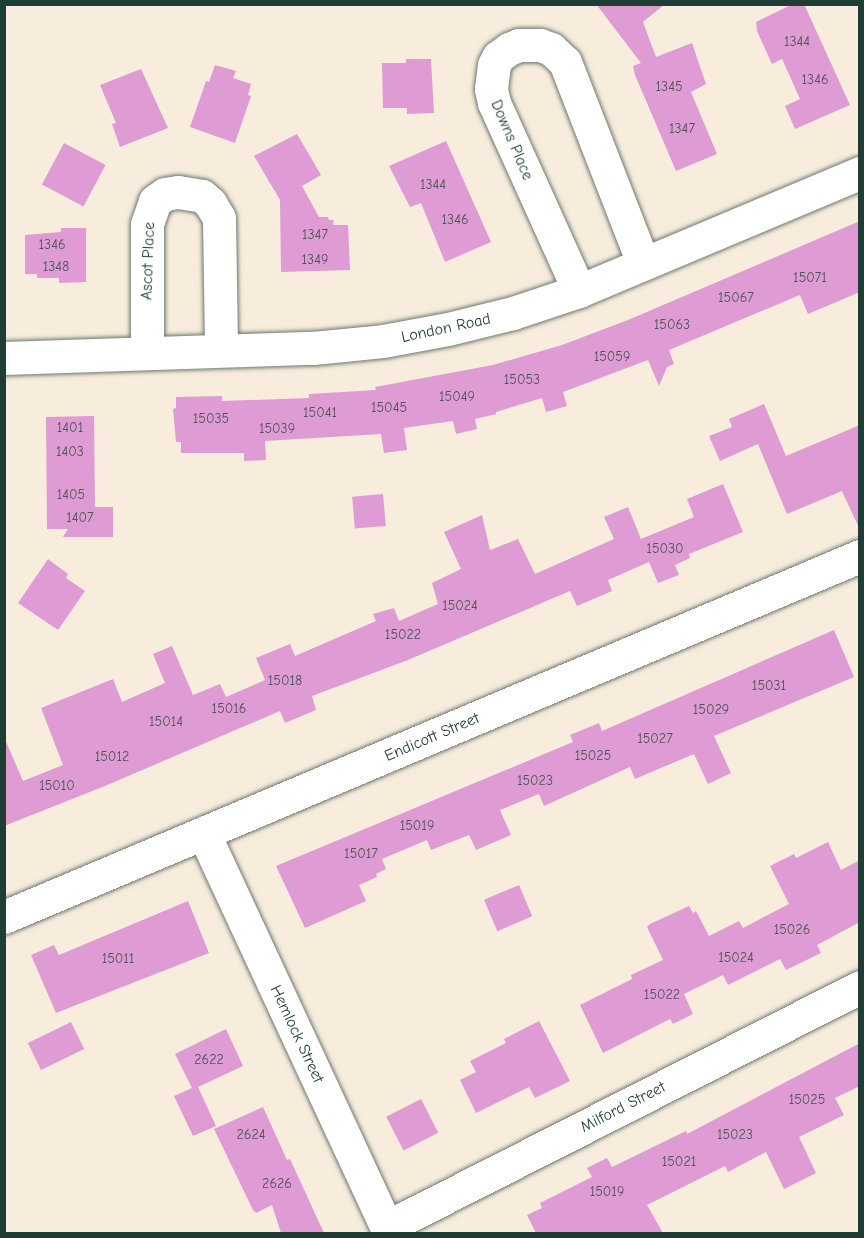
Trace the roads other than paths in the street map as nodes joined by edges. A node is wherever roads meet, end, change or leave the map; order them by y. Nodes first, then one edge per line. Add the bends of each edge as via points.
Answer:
1 (860, 173) edge
2 (643, 263) junction
3 (579, 291) junction
4 (221, 349) junction
5 (147, 352) junction
6 (4, 358) edge
7 (860, 556) edge
8 (204, 834) junction
9 (4, 917) edge
10 (860, 987) edge
11 (388, 1230) edge

1 - 2 street, London Road
2 - 3 street, London Road
2 - 3 street, Downs Place via 565,62 540,45 509,49 494,65 494,103
3 - 4 street, London Road via 513,313 383,341 313,348
4 - 5 street, London Road
4 - 5 street, Ascot Place via 219,218 202,196 178,192 155,201 147,224
5 - 6 street, London Road
7 - 8 street, Endicott Street
8 - 9 street, Endicott Street
8 - 11 street, Hemlock Street
10 - 11 street, Milford Street

